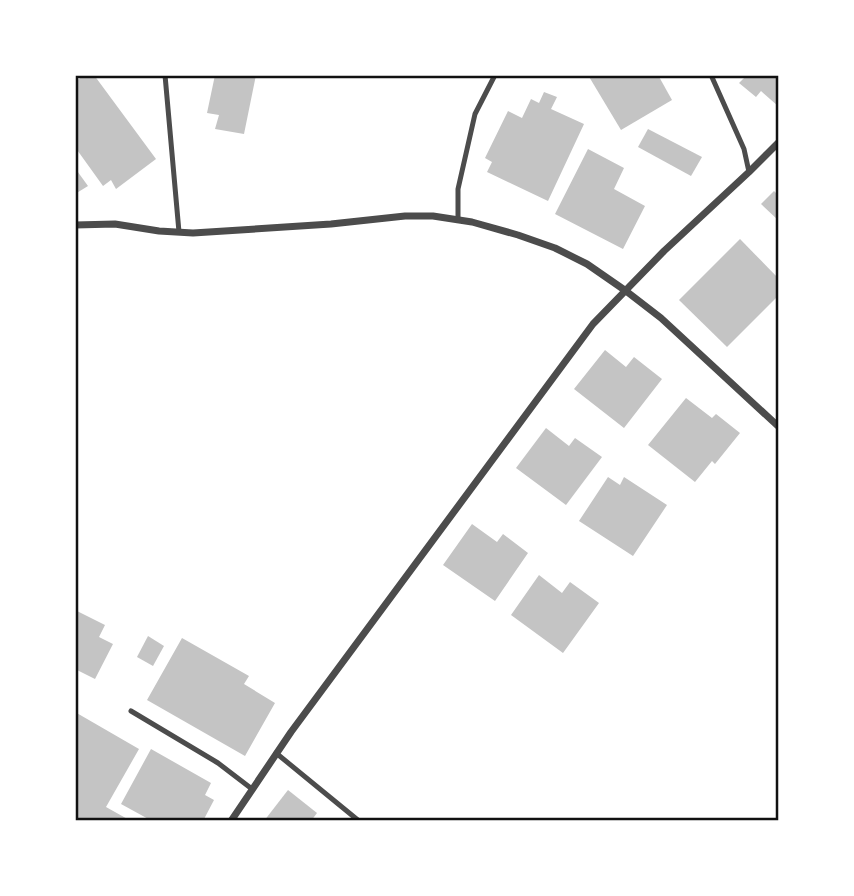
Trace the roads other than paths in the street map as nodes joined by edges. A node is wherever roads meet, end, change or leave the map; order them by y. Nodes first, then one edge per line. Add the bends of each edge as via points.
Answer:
1 (165, 75) edge
2 (495, 75) edge
3 (711, 75) edge
4 (779, 142) edge
5 (749, 172) junction
6 (458, 220) junction
7 (75, 225) edge
8 (179, 232) junction
9 (626, 291) junction
10 (779, 427) edge
11 (131, 712) dead end
12 (276, 753) junction
13 (252, 789) junction
14 (231, 821) edge
15 (359, 821) edge

1 - 8 lane
2 - 6 lane via 475,114 458,190
3 - 5 lane via 744,149
4 - 5 street
5 - 9 street
6 - 8 street via 405,216
6 - 9 street via 555,248
7 - 8 street
9 - 10 street
9 - 12 street via 593,324
11 - 13 lane via 218,763
12 - 13 street
12 - 15 lane
13 - 14 street

